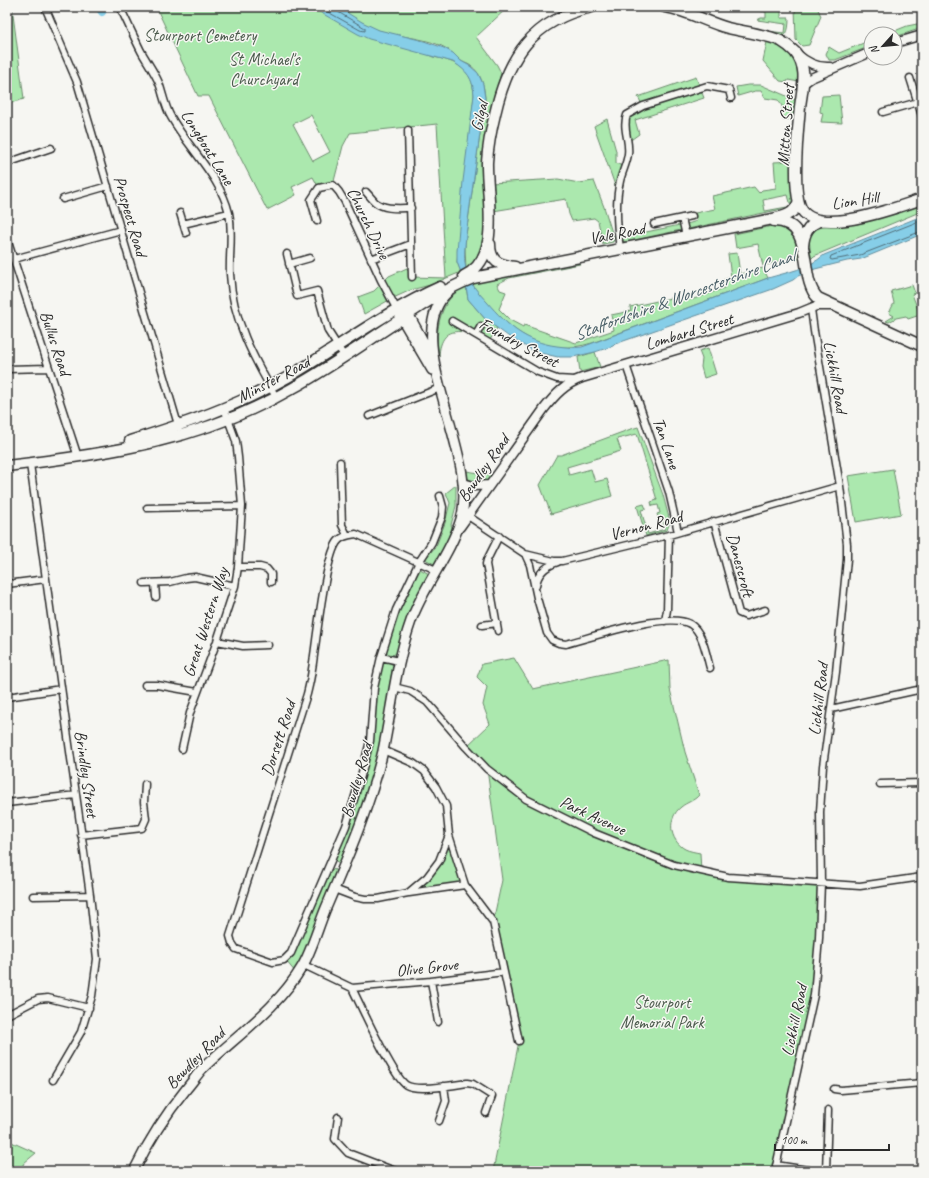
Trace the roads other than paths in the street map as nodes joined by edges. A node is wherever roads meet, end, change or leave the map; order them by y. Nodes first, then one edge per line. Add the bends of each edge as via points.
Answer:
1 (45, 7) edge
2 (120, 7) edge
3 (577, 7) edge
4 (592, 7) edge
5 (665, 7) edge
6 (558, 18) junction
7 (922, 35) edge
8 (903, 41) edge
9 (795, 52) junction
10 (863, 56) edge
11 (839, 66) junction
12 (910, 78) dead end
13 (804, 83) junction
14 (731, 98) dead end
15 (918, 102) junction
16 (883, 112) dead end
17 (922, 116) edge
18 (408, 130) dead end
19 (51, 148) dead end
20 (7, 163) edge
21 (108, 186) junction
22 (366, 192) dead end
23 (62, 199) dead end
24 (922, 199) edge
25 (798, 203) junction
26 (411, 208) junction
27 (180, 212) dead end
28 (229, 213) junction
29 (692, 216) dead end
30 (682, 218) junction
31 (768, 220) junction
32 (317, 221) dead end
33 (821, 221) junction
34 (183, 224) junction
35 (654, 224) dead end
36 (121, 230) junction
37 (186, 233) dead end
38 (490, 235) junction
39 (686, 236) junction
40 (7, 239) edge
41 (412, 244) junction
42 (803, 246) junction
43 (620, 249) junction
44 (287, 254) dead end
45 (310, 258) dead end
46 (14, 259) junction
47 (371, 259) junction
48 (289, 264) junction
49 (523, 267) junction
50 (472, 275) junction
51 (412, 277) dead end
52 (809, 280) junction
53 (461, 281) junction
54 (400, 307) junction
55 (834, 307) junction
56 (811, 309) junction
57 (405, 316) junction
58 (452, 321) dead end
59 (481, 326) dead end
60 (476, 335) junction
61 (338, 346) junction
62 (922, 346) edge
63 (344, 356) junction
64 (433, 360) junction
65 (626, 365) junction
66 (49, 368) junction
67 (7, 369) edge
68 (575, 380) junction
69 (270, 387) junction
70 (440, 388) junction
71 (276, 397) junction
72 (224, 408) junction
73 (370, 416) dead end
74 (229, 419) junction
75 (179, 431) junction
76 (78, 457) junction
77 (340, 462) dead end
78 (30, 464) junction
79 (7, 466) edge
80 (463, 483) junction
81 (490, 485) junction
82 (840, 486) junction
83 (440, 496) dead end
84 (242, 506) junction
85 (146, 508) dead end
86 (468, 516) junction
87 (714, 522) junction
88 (457, 531) junction
89 (678, 532) junction
90 (669, 535) junction
91 (347, 536) junction
92 (499, 536) junction
93 (525, 554) junction
94 (562, 561) junction
95 (420, 562) junction
96 (238, 567) junction
97 (436, 570) junction
98 (46, 579) junction
99 (155, 582) junction
100 (271, 582) dead end
101 (144, 583) dead end
102 (7, 584) edge
103 (234, 586) junction
104 (535, 590) junction
105 (156, 597) dead end
106 (766, 610) dead end
107 (665, 621) junction
108 (497, 623) junction
109 (482, 625) dead end
110 (498, 631) dead end
111 (217, 641) junction
112 (268, 645) dead end
113 (381, 657) junction
114 (399, 661) junction
115 (710, 668) dead end
116 (145, 685) dead end
117 (394, 687) junction
118 (61, 689) junction
119 (922, 689) edge
120 (197, 692) junction
121 (7, 697) edge
122 (831, 709) junction
123 (182, 749) dead end
124 (383, 750) junction
125 (922, 783) edge
126 (145, 784) dead end
127 (880, 784) dead end
128 (76, 795) junction
129 (7, 803) edge
130 (81, 835) junction
131 (449, 835) junction
132 (329, 864) junction
133 (342, 870) junction
134 (922, 877) edge
135 (821, 883) junction
136 (465, 885) junction
137 (334, 889) junction
138 (408, 894) junction
139 (90, 895) junction
140 (32, 896) dead end
141 (236, 949) joint
142 (304, 965) junction
143 (504, 972) junction
144 (432, 981) junction
145 (352, 988) junction
146 (89, 1008) junction
147 (7, 1015) edge
148 (438, 1022) dead end
149 (519, 1041) dead end
150 (53, 1080) dead end
151 (922, 1083) edge
152 (444, 1086) junction
153 (834, 1089) dead end
154 (828, 1110) dead end
155 (486, 1113) dead end
156 (338, 1117) dead end
157 (439, 1121) dead end
158 (776, 1168) edge
159 (134, 1171) edge
160 (395, 1171) edge
161 (814, 1171) edge
162 (826, 1171) edge

1 - 21 street, Prospect Road via 77,82
2 - 28 street, Longboat Lane via 159,83 170,115 220,188
3 - 6 main road
4 - 6 main road, Gilgal
5 - 9 main road, Mitton Street via 728,28 777,40
6 - 38 main road, Gilgal via 520,52 509,69 502,90 488,150
7 - 8 street
9 - 11 street, Mitton Street via 819,67
9 - 13 main road, Mitton Street via 802,66
10 - 11 street
11 - 13 street
12 - 15 street
13 - 25 main road, Mitton Street via 796,159
14 - 43 street via 728,90 706,86 643,106 627,115 625,121 628,154 618,197
15 - 16 street
15 - 17 street
18 - 26 street
19 - 20 street
21 - 23 street
21 - 36 street, Prospect Road
22 - 26 street via 383,206
24 - 33 main road, Lion Hill via 865,217
25 - 31 main road, Vale Road via 795,210 790,213
25 - 33 main road, Lion Hill via 805,214
26 - 41 street
27 - 34 street
28 - 34 street
28 - 69 street, Longboat Lane via 233,300 239,323
29 - 30 street
30 - 35 street
30 - 39 street
31 - 39 main road, Vale Road
31 - 42 main road via 788,224 798,234
32 - 47 street, Church Drive via 311,200 319,188 333,185 340,192
33 - 42 main road via 809,228
34 - 37 street
36 - 46 street
36 - 75 street, Prospect Road
38 - 49 main road via 490,250 494,260 506,265
38 - 50 main road, Gilgal via 482,260
39 - 43 main road, Vale Road
40 - 46 street, Bullus Road
41 - 47 street
41 - 51 street
42 - 52 main road
43 - 49 main road, Vale Road
44 - 48 street
45 - 48 street
46 - 66 street, Bullus Road
47 - 54 street, Church Drive via 391,299
48 - 61 street via 297,296 317,291 328,331
49 - 50 main road, Vale Road
50 - 53 main road
52 - 55 main road via 818,298
52 - 56 street
53 - 54 main road, Minster Road
53 - 57 main road, Minster Road
53 - 64 main road via 442,297 436,308 431,332
54 - 57 main road
54 - 61 main road, Minster Road
55 - 56 street, Lombard Street via 820,305
55 - 62 main road
56 - 65 street, Lombard Street
56 - 82 street, Lickhill Road
57 - 63 main road, Minster Road
57 - 64 main road
57 - 70 main road
58 - 60 street, Foundry Street
59 - 60 street
60 - 68 street, Foundry Street via 538,372 557,379
61 - 63 street
61 - 69 main road, Minster Road
63 - 71 main road, Minster Road
64 - 70 main road
65 - 68 street, Lombard Street
65 - 89 street, Tan Lane via 669,492
66 - 67 street
66 - 76 street, Bullus Road
68 - 81 street, Bewdley Road via 552,398
69 - 71 street, Longboat Lane
69 - 72 main road, Minster Road
70 - 73 street
70 - 80 main road
71 - 74 main road, Minster Road
72 - 74 street, Great Western Way
72 - 75 main road, Minster Road
74 - 75 main road, Minster Road
74 - 84 street, Great Western Way via 236,441
75 - 76 main road, Minster Road via 118,450
76 - 78 main road, Minster Road
77 - 91 street via 342,524
78 - 79 main road, Minster Road
78 - 98 street, Brindley Street
80 - 81 street via 474,486
80 - 88 main road via 463,509
81 - 86 street, Bewdley Road
82 - 87 street, Vernon Road
82 - 122 street, Lickhill Road via 846,529 846,559
83 - 95 street, Bewdley Road via 442,517
84 - 85 street
84 - 96 street, Great Western Way
86 - 88 street, Bewdley Road
86 - 92 street, Vernon Road
87 - 89 street, Vernon Road
87 - 106 street, Danescroft via 739,613 746,616
88 - 97 main road, Bewdley Road
89 - 90 street, Vernon Road
90 - 94 street, Vernon Road
90 - 107 street
91 - 95 street via 356,534
91 - 141 street, Dorsett Road via 339,540 334,547 326,574 307,694 230,936
92 - 93 street, Vernon Road
92 - 108 street via 486,564
93 - 94 street, Vernon Road via 554,562
93 - 104 street
94 - 104 street via 542,571
95 - 97 street
95 - 113 street, Bewdley Road via 396,610
96 - 100 street via 267,568 271,574
96 - 103 street, Great Western Way
97 - 114 main road, Bewdley Road via 411,620
98 - 102 street
98 - 118 street, Brindley Street
99 - 101 street
99 - 103 street via 175,582 195,577
99 - 105 street
103 - 111 street, Great Western Way
104 - 107 street via 547,633 559,644 650,622
107 - 115 street via 678,620 690,624 695,629 701,638
108 - 109 street
108 - 110 street
111 - 112 street via 243,646
111 - 120 street, Great Western Way
113 - 114 street
113 - 132 street, Bewdley Road via 374,688 370,741 346,826
114 - 117 main road, Bewdley Road
116 - 120 street
117 - 124 main road, Bewdley Road
117 - 135 street, Park Avenue via 410,691 427,702 487,769 526,799 594,833 674,865 701,872 728,877
118 - 121 street
118 - 128 street, Brindley Street
119 - 122 street
120 - 123 street, Great Western Way
122 - 135 street, Lickhill Road via 820,812
124 - 131 street via 424,771 446,806
124 - 133 main road, Bewdley Road via 371,796
125 - 127 street
126 - 130 street via 146,819 142,828
128 - 129 street
128 - 130 street, Brindley Street
130 - 139 street, Brindley Street
131 - 136 street
131 - 138 street via 439,862
132 - 133 street
132 - 141 street, Bewdley Road via 291,953 284,960 273,962
133 - 137 main road, Bewdley Road
134 - 135 street, Park Avenue via 860,886
135 - 158 street, Lickhill Road via 816,982
136 - 138 street
136 - 143 street via 493,922
137 - 138 street via 365,899
137 - 142 main road, Bewdley Road
139 - 140 street
139 - 146 street, Brindley Street via 97,959
142 - 145 street
142 - 159 main road, Bewdley Road via 277,1000 200,1071 170,1108
143 - 144 street, Olive Grove
143 - 149 street
144 - 145 street, Olive Grove
144 - 148 street
145 - 152 street via 388,1059 406,1085 422,1088
146 - 147 street via 48,998 38,999
146 - 150 street, Brindley Street via 81,1032
151 - 153 street
152 - 155 street via 473,1084 492,1096
152 - 157 street via 446,1101
154 - 162 street
156 - 160 street via 335,1139 348,1153
158 - 161 street

